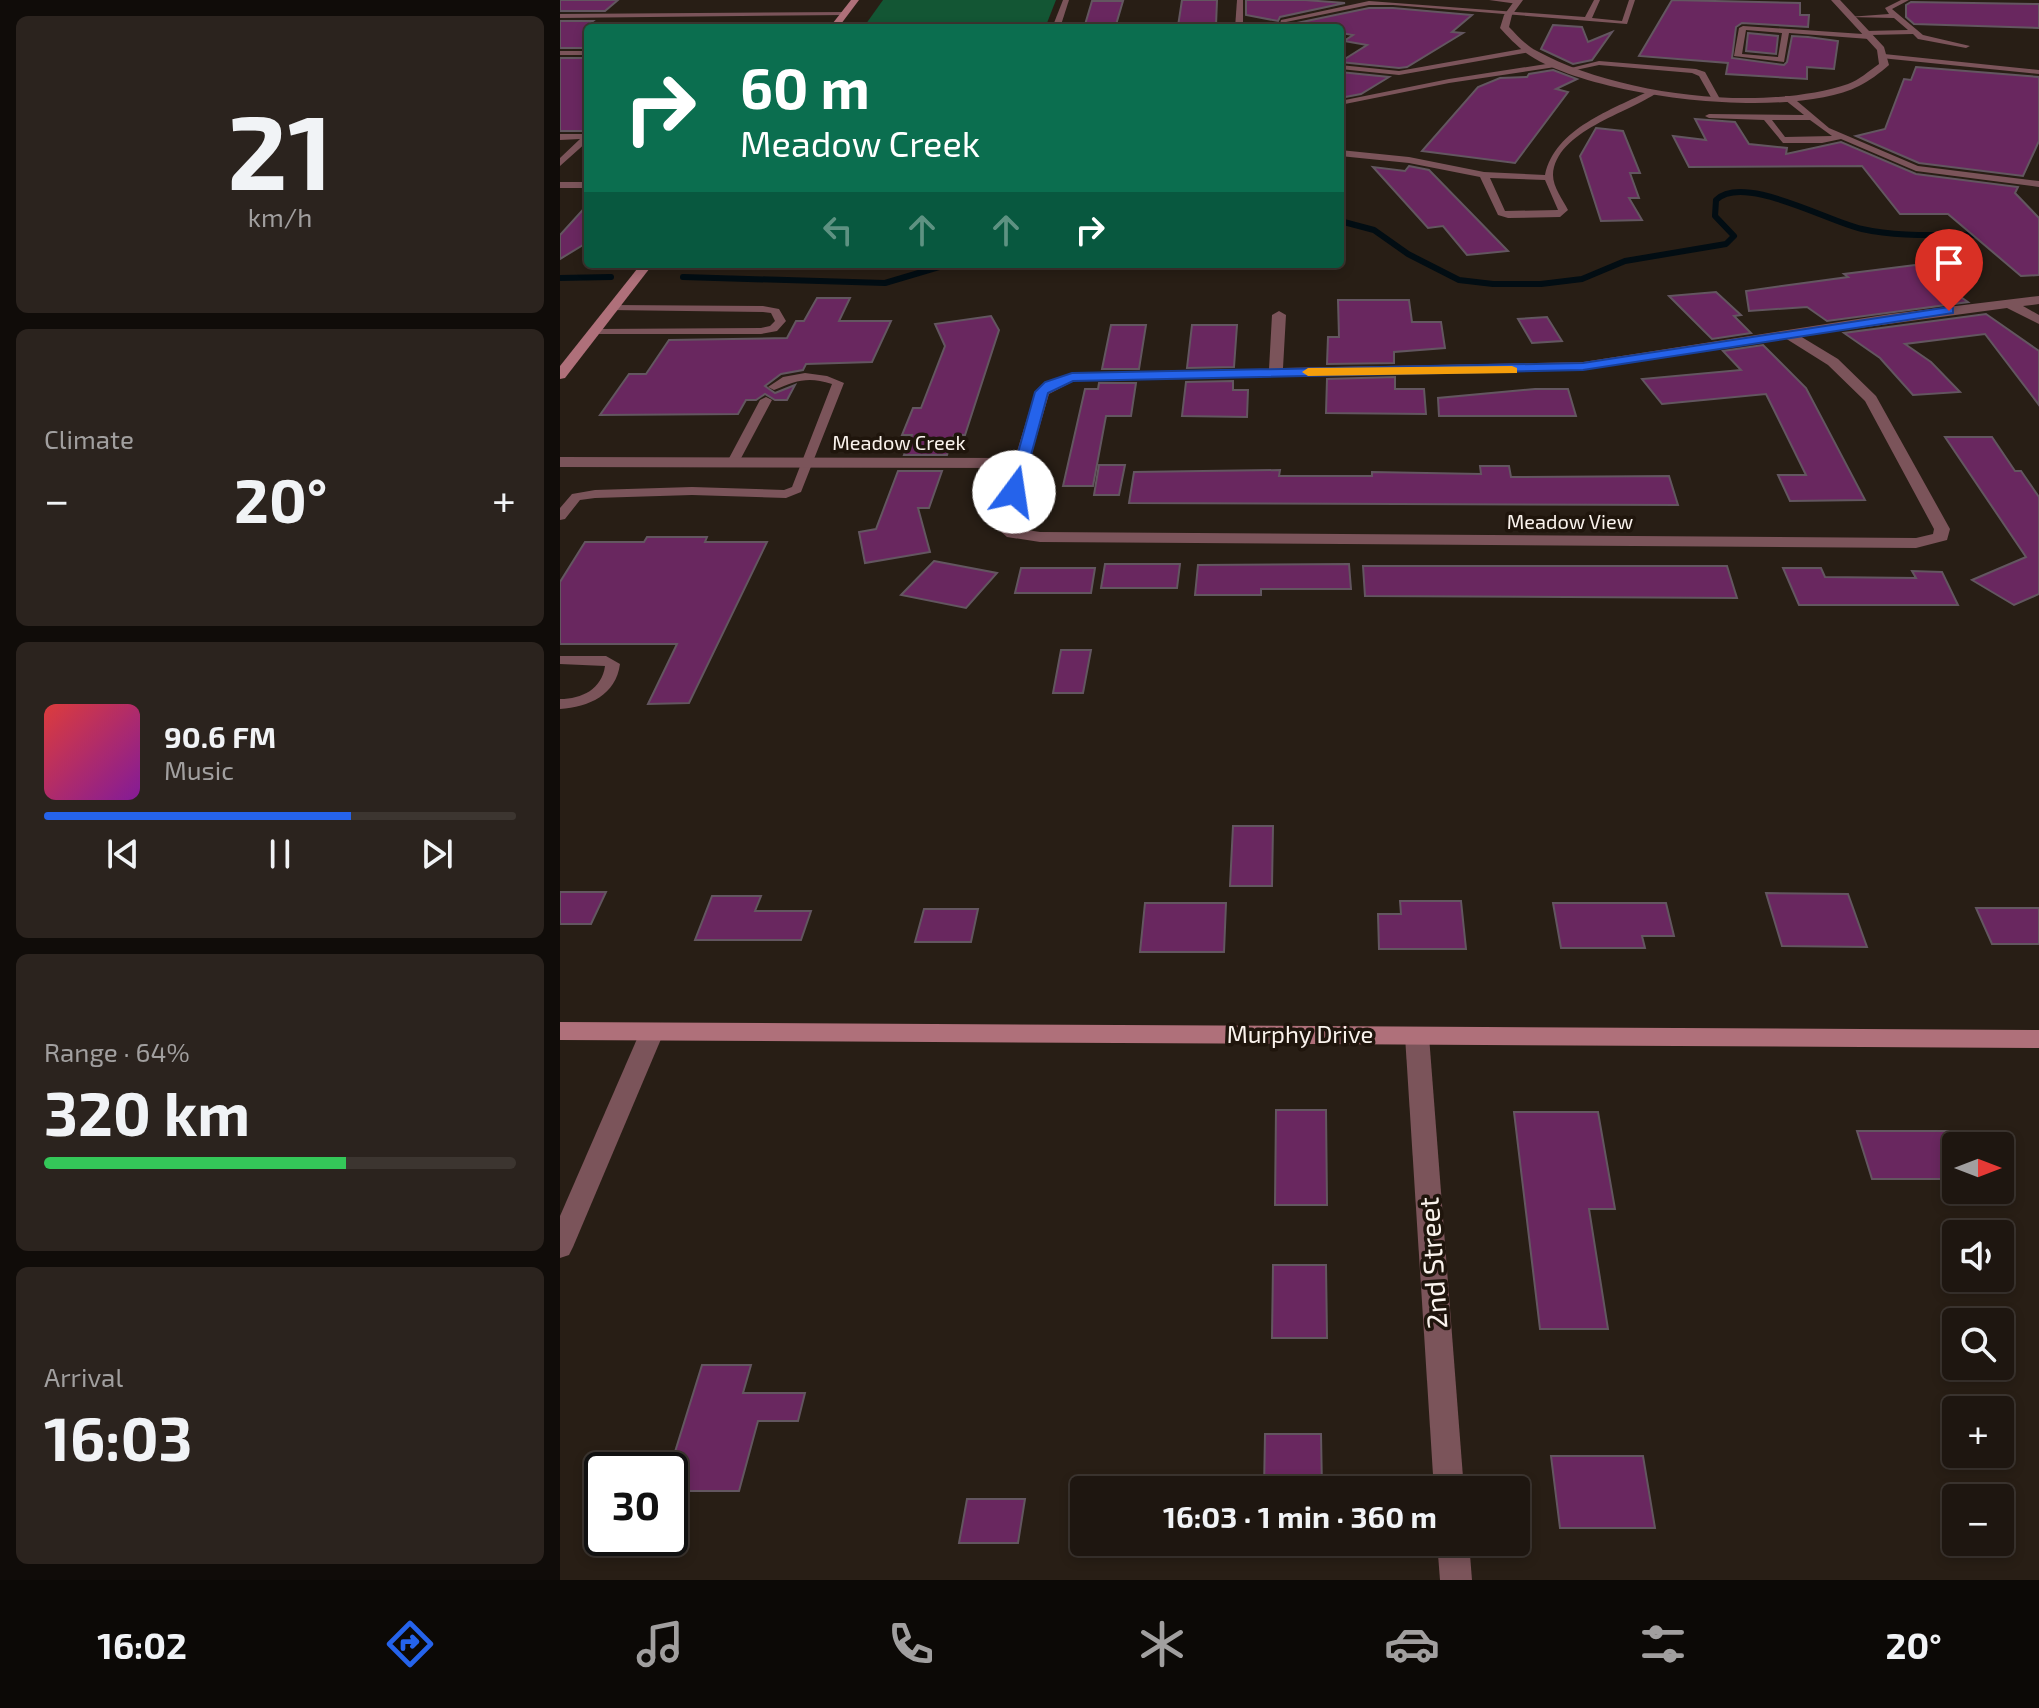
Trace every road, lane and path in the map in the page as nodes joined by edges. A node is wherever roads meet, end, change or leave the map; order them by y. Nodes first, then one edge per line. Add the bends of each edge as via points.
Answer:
1 (855, 0) edge
2 (1066, 0) edge
3 (1240, 0) edge
4 (1492, 0) edge
5 (1597, 0) edge
6 (1632, 0) edge
7 (1834, 0) edge
8 (1906, 0) edge
9 (1519, 1) edge
10 (640, 3) dead end
11 (799, 3) dead end
12 (628, 13) junction
13 (791, 13) junction
14 (845, 13) junction
15 (1508, 15) junction
16 (560, 16) edge
17 (1896, 16) junction
18 (1851, 17) junction
19 (1587, 21) junction
20 (836, 24) edge
21 (1057, 24) edge
22 (1239, 24) edge
23 (1283, 24) edge
24 (1786, 31) junction
25 (1915, 32) junction
26 (1867, 35) junction
27 (1966, 46) dead end
28 (1527, 50) junction
29 (560, 53) edge
30 (584, 53) edge
31 (1884, 56) junction
32 (1559, 64) junction
33 (1344, 67) edge
34 (1571, 69) junction
35 (2039, 72) edge
36 (1654, 92) junction
37 (1788, 98) junction
38 (1716, 99) junction
39 (1344, 102) edge
40 (1709, 116) dead end
41 (1766, 117) junction
42 (1809, 118) junction
43 (584, 136) edge
44 (560, 137) edge
45 (1841, 137) junction
46 (584, 140) edge
47 (1344, 153) edge
48 (560, 163) edge
49 (1484, 175) junction
50 (1549, 178) junction
51 (2039, 184) edge
52 (584, 185) edge
53 (561, 187) edge
54 (644, 268) edge
55 (2039, 300) edge
56 (2008, 303) junction
57 (613, 308) junction
58 (1279, 315) dead end
59 (2039, 320) edge
60 (594, 332) junction
61 (1790, 336) junction
62 (1276, 372) junction
63 (560, 375) edge
64 (774, 387) dead end
65 (766, 400) dead end
66 (560, 462) edge
67 (733, 462) junction
68 (809, 463) junction
69 (1021, 463) junction
70 (560, 516) edge
71 (560, 660) edge
72 (560, 704) edge
73 (560, 1031) edge
74 (652, 1032) junction
75 (1417, 1036) junction
76 (2039, 1039) edge
77 (560, 1247) edge
78 (1448, 1476) edge
79 (1454, 1556) edge
80 (1456, 1580) edge

1 - 14 main road
2 - 21 lane
3 - 22 lane
4 - 9 lane
5 - 19 lane
6 - 19 lane via 1625,23
7 - 18 street
8 - 17 lane via 1887,9
9 - 15 street
10 - 12 lane
11 - 13 lane
12 - 13 lane
12 - 16 lane
13 - 14 lane
14 - 20 main road
15 - 19 lane
15 - 23 lane via 1369,3
15 - 28 street via 1504,28
17 - 18 lane
17 - 25 lane
18 - 26 street
24 - 24 lane via 1743,28 1738,56 1781,60
24 - 26 lane
25 - 26 lane
25 - 27 lane
26 - 31 street
28 - 32 street
28 - 33 lane via 1399,73
29 - 30 lane
31 - 35 lane
31 - 37 street via 1884,65 1868,80
32 - 34 street
32 - 39 lane
34 - 36 street
34 - 38 lane via 1599,63 1693,71 1702,74
36 - 38 street
36 - 50 lane via 1564,142
37 - 38 street
37 - 42 lane
40 - 41 lane
41 - 42 lane
41 - 45 lane via 1783,140
42 - 45 lane
43 - 44 lane
45 - 51 lane via 1929,172
46 - 48 lane
47 - 49 lane
49 - 50 lane
49 - 50 lane via 1501,213 1508,215 1560,214 1563,210
52 - 53 street
54 - 57 main road
55 - 56 street
56 - 59 street
56 - 61 street
57 - 60 main road
57 - 60 lane via 763,309 775,311 781,321 761,331
58 - 62 street
60 - 63 main road
61 - 62 street via 1583,366
61 - 69 street, Meadow View via 1833,362 1871,399 1942,529 1941,537 1900,543 1040,537 1007,530
62 - 69 street via 1072,377 1042,392
64 - 68 lane via 789,379 825,377 838,383
65 - 67 lane
66 - 67 street, Meadow Creek
67 - 68 street, Meadow Creek
68 - 69 street, Meadow Creek
68 - 70 lane via 797,489 786,494 595,494 576,497
71 - 72 lane via 613,664 613,674 600,691
73 - 74 main road, Murphy Drive
74 - 75 main road, Murphy Drive
74 - 77 street
75 - 76 main road, Murphy Drive
75 - 78 street, 2nd Street
79 - 80 street

